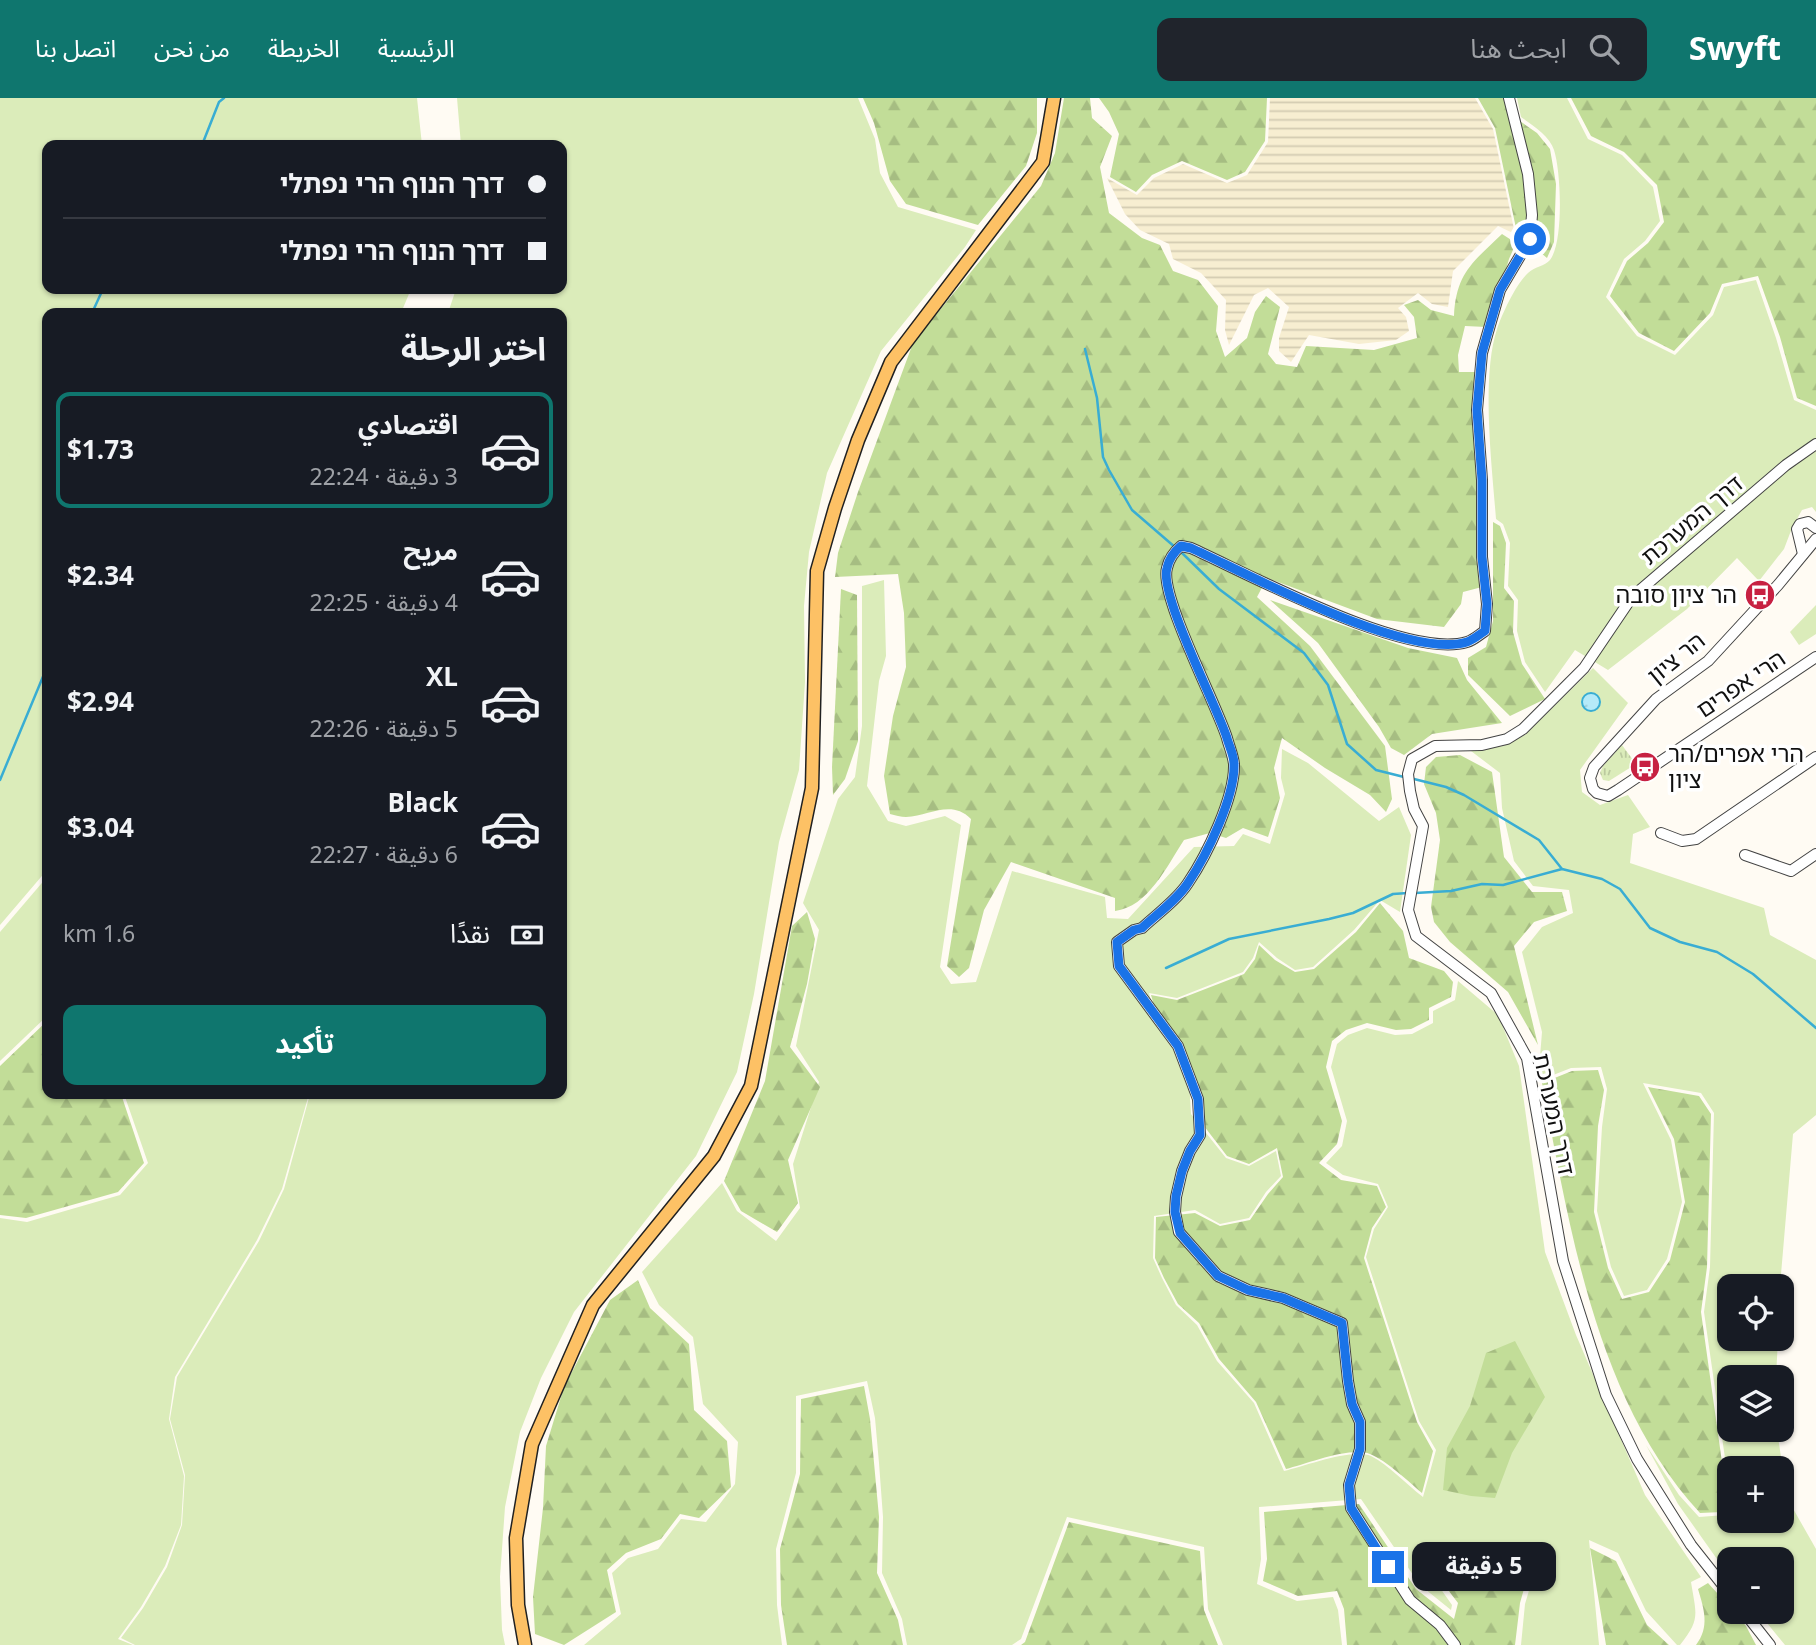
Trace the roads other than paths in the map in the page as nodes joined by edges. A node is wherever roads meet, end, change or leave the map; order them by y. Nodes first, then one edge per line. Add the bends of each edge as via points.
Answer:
1 (1054, 98) edge
2 (1509, 98) edge
3 (1816, 444) edge
4 (1816, 528) edge
5 (1816, 538) edge
6 (1803, 554) junction
7 (1816, 657) edge
8 (1816, 757) edge
9 (1618, 790) joint
10 (1661, 833) dead end
11 (1816, 854) edge
12 (1745, 855) dead end
13 (1717, 1578) edge
14 (1753, 1624) edge
15 (525, 1645) edge
16 (1455, 1645) edge
17 (1770, 1645) edge

1 - 15 main road via 1043,162 891,362 838,497 817,571 812,788 751,1086 714,1156 593,1305 532,1444 516,1538 518,1605
2 - 16 street via 1528,174 1532,215 1530,239 1500,290 1482,353 1477,410 1485,631 1468,642 1443,644 1394,636 1191,548 1181,546 1175,551 1166,569 1167,591 1219,715 1234,761 1232,790 1188,884 1142,928 1117,942 1119,966 1178,1046 1198,1099 1200,1135 1182,1171 1176,1196 1180,1233 1218,1276 1342,1323 1352,1404 1360,1422 1360,1449 1349,1485 1351,1508 1410,1600 1440,1625
3 - 13 street, דרך המערכת via 1632,597 1584,668 1523,729 1482,746 1435,746 1412,759 1408,774 1414,809 1423,826 1408,910 1416,936 1491,993 1527,1058 1563,1261 1606,1395 1637,1459
4 - 6 street via 1808,522 1797,529
5 - 6 street, הר ציון
6 - 9 street, הר ציון via 1708,661 1656,699 1594,767 1590,778 1597,793 1608,796
7 - 9 street, הרי אפרים
8 - 10 street via 1696,839 1682,841
11 - 12 street via 1791,871
14 - 17 street

